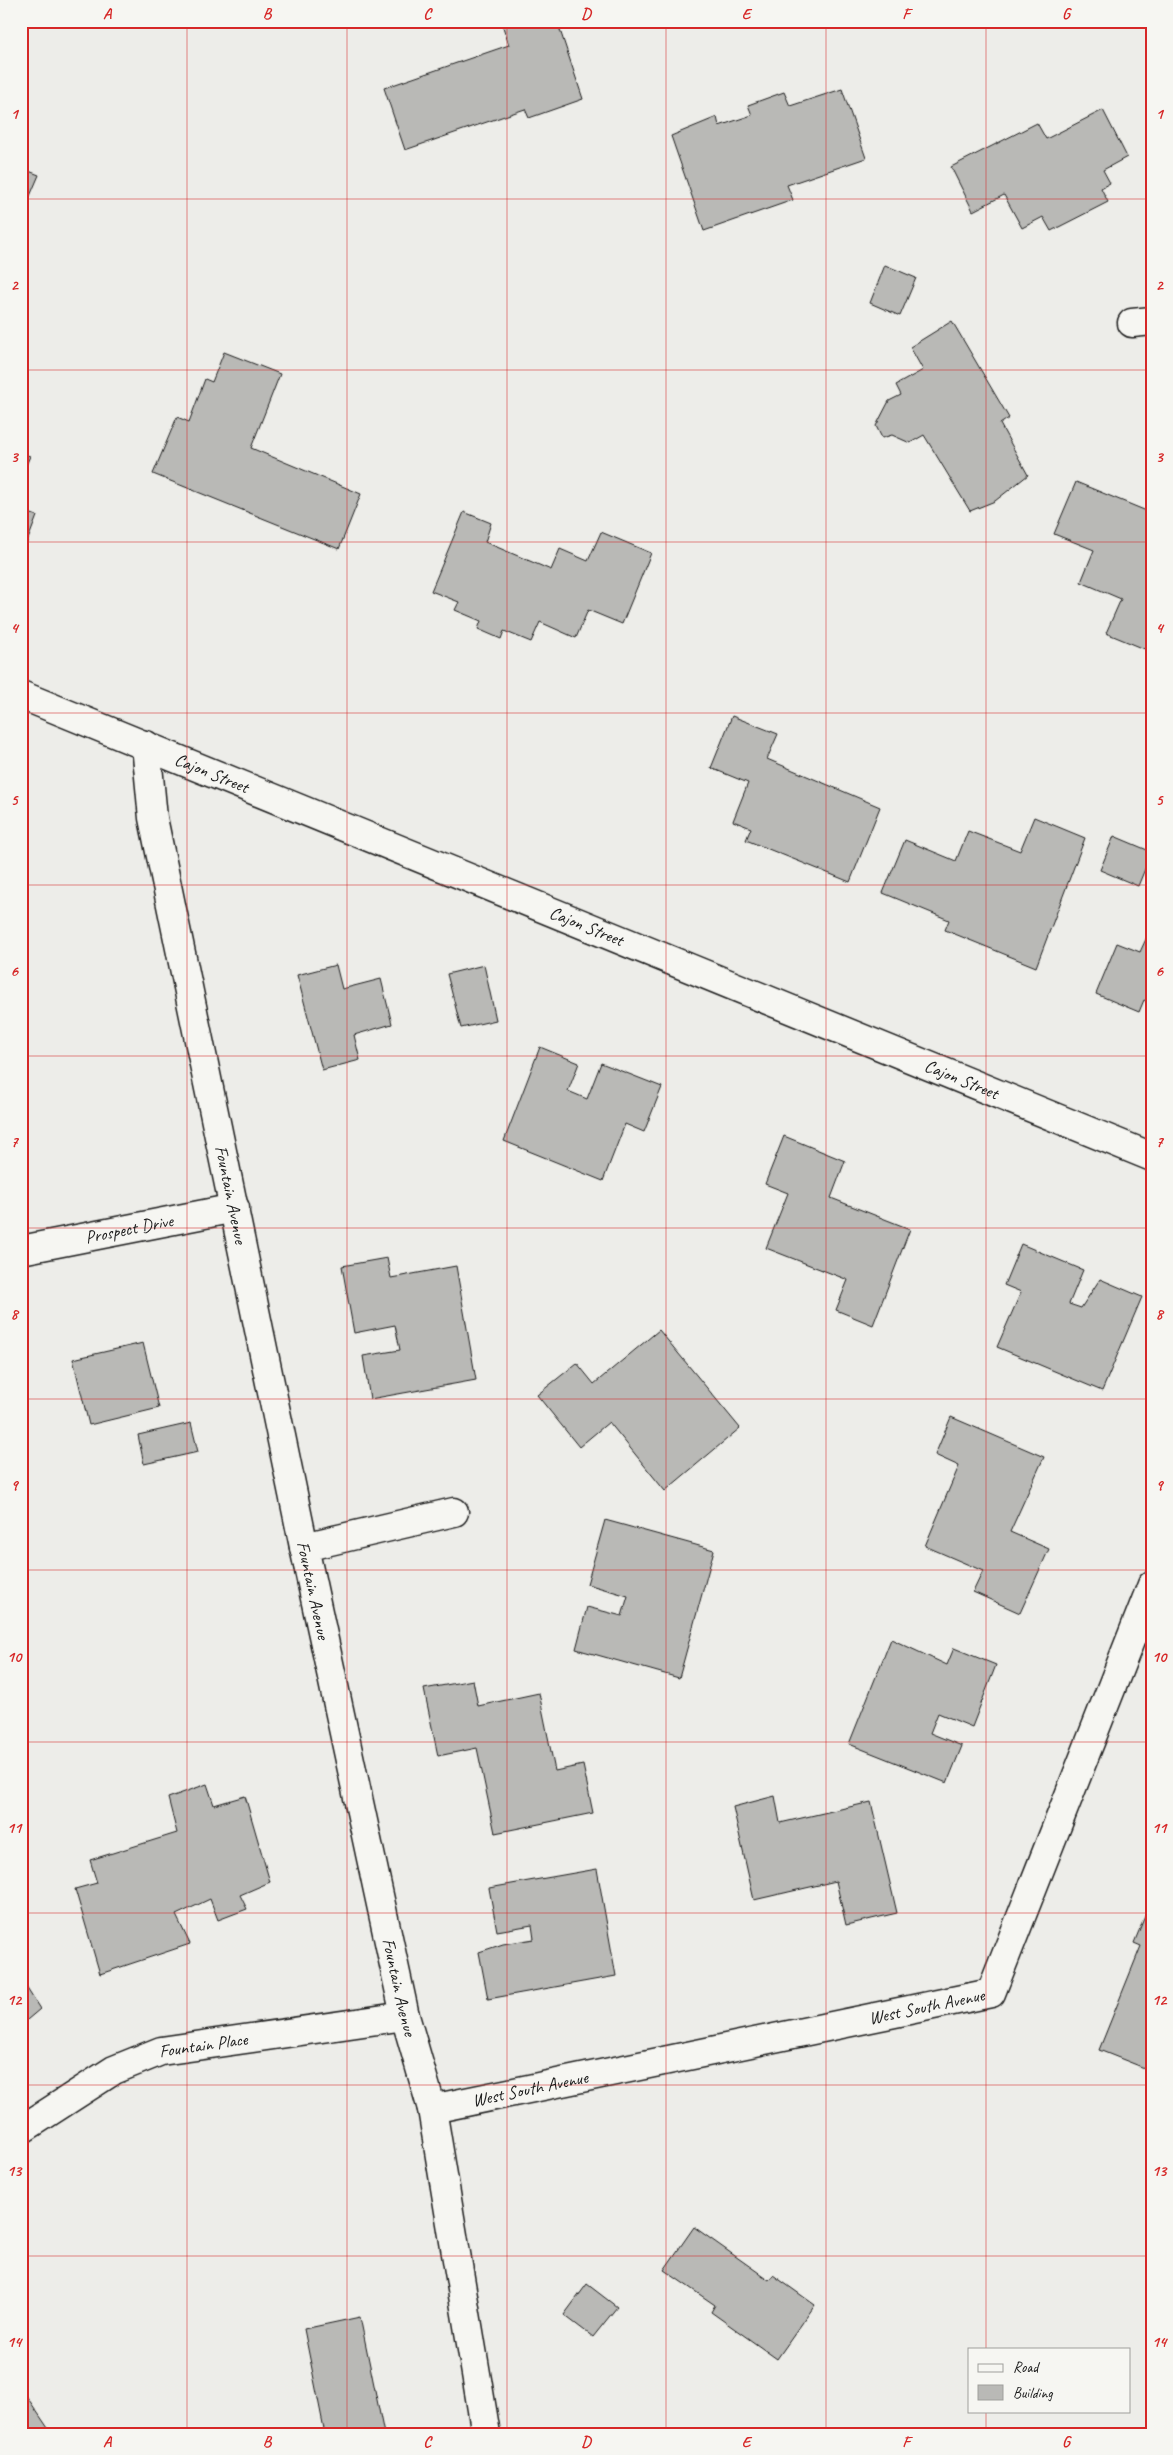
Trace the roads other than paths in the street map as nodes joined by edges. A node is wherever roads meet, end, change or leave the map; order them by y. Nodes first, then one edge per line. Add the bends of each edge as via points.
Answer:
1 (21, 695) edge
2 (146, 745) junction
3 (1152, 1157) edge
4 (235, 1208) junction
5 (21, 1250) edge
6 (454, 1512) dead end
7 (304, 1547) junction
8 (1152, 1585) edge
9 (405, 2016) junction
10 (432, 2109) junction
11 (21, 2130) edge
12 (486, 2434) edge

1 - 2 street, Cajon Street
2 - 3 street, Cajon Street
2 - 4 street, Fountain Avenue via 154,818
4 - 5 street, Prospect Drive
4 - 7 street, Fountain Avenue
6 - 7 street
7 - 9 street, Fountain Avenue
8 - 10 street, West South Avenue via 991,1993
9 - 10 street, Fountain Avenue
9 - 11 street, Fountain Place via 161,2050 114,2070
10 - 12 street, Fountain Avenue

